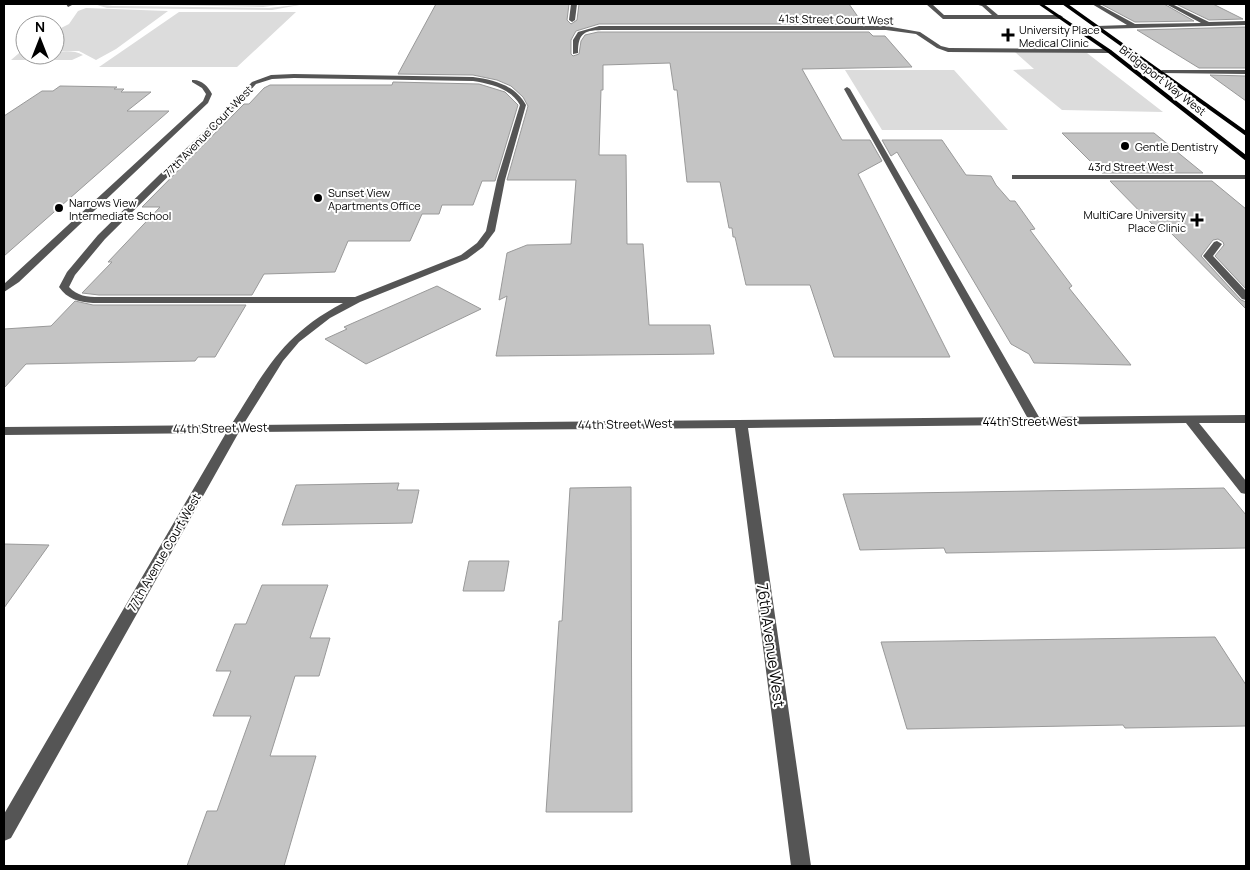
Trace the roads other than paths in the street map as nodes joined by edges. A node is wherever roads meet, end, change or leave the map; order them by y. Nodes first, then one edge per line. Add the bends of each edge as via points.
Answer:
1 (574, 4) edge
2 (929, 4) edge
3 (978, 4) edge
4 (1040, 4) edge
5 (1065, 4) edge
6 (1095, 4) edge
7 (1169, 4) edge
8 (998, 18) junction
9 (1060, 18) junction
10 (572, 20) dead end
11 (1246, 23) edge
12 (1134, 26) junction
13 (1210, 26) junction
14 (1099, 27) junction
15 (1108, 51) junction
16 (575, 53) dead end
17 (1162, 72) junction
18 (1246, 72) edge
19 (194, 82) dead end
20 (847, 89) dead end
21 (1246, 134) edge
22 (1246, 159) edge
23 (1015, 177) dead end
24 (1246, 177) edge
25 (1217, 244) dead end
26 (4, 289) edge
27 (1246, 298) edge
28 (356, 300) junction
29 (1246, 419) edge
30 (1190, 420) junction
31 (1035, 421) junction
32 (741, 423) junction
33 (235, 428) junction
34 (4, 431) edge
35 (1246, 490) edge
36 (4, 832) edge
37 (801, 866) edge

1 - 10 street
2 - 8 street via 943,17
3 - 8 street via 984,5
4 - 9 main road, Bridgeport Way West
5 - 14 main road, Bridgeport Way West
6 - 12 street
7 - 13 street
8 - 9 street
9 - 15 main road, Bridgeport Way West
11 - 13 street
12 - 13 street
12 - 14 street
14 - 17 main road, Bridgeport Way West
15 - 16 street, 41st Street Court West via 948,50 918,34 886,28 613,28 579,34
15 - 22 main road, Bridgeport Way West
17 - 18 street
17 - 21 main road, Bridgeport Way West
19 - 26 street via 205,87 209,94 206,102
20 - 31 street
23 - 24 street, 43rd Street West
25 - 27 street via 1208,256
28 - 28 street, 77th Avenue Court West via 464,256 486,240 522,106 513,93 492,82 459,77 294,76 260,80 102,236 68,277 64,287 69,294 104,300
28 - 33 street, 77th Avenue Court West via 326,316 295,340 278,359
29 - 30 street, 44th Street West
30 - 31 street, 44th Street West
30 - 35 street
31 - 32 street, 44th Street West
32 - 33 street, 44th Street West
32 - 37 street, 76th Avenue West
33 - 34 street, 44th Street West
33 - 36 street, 77th Avenue Court West

